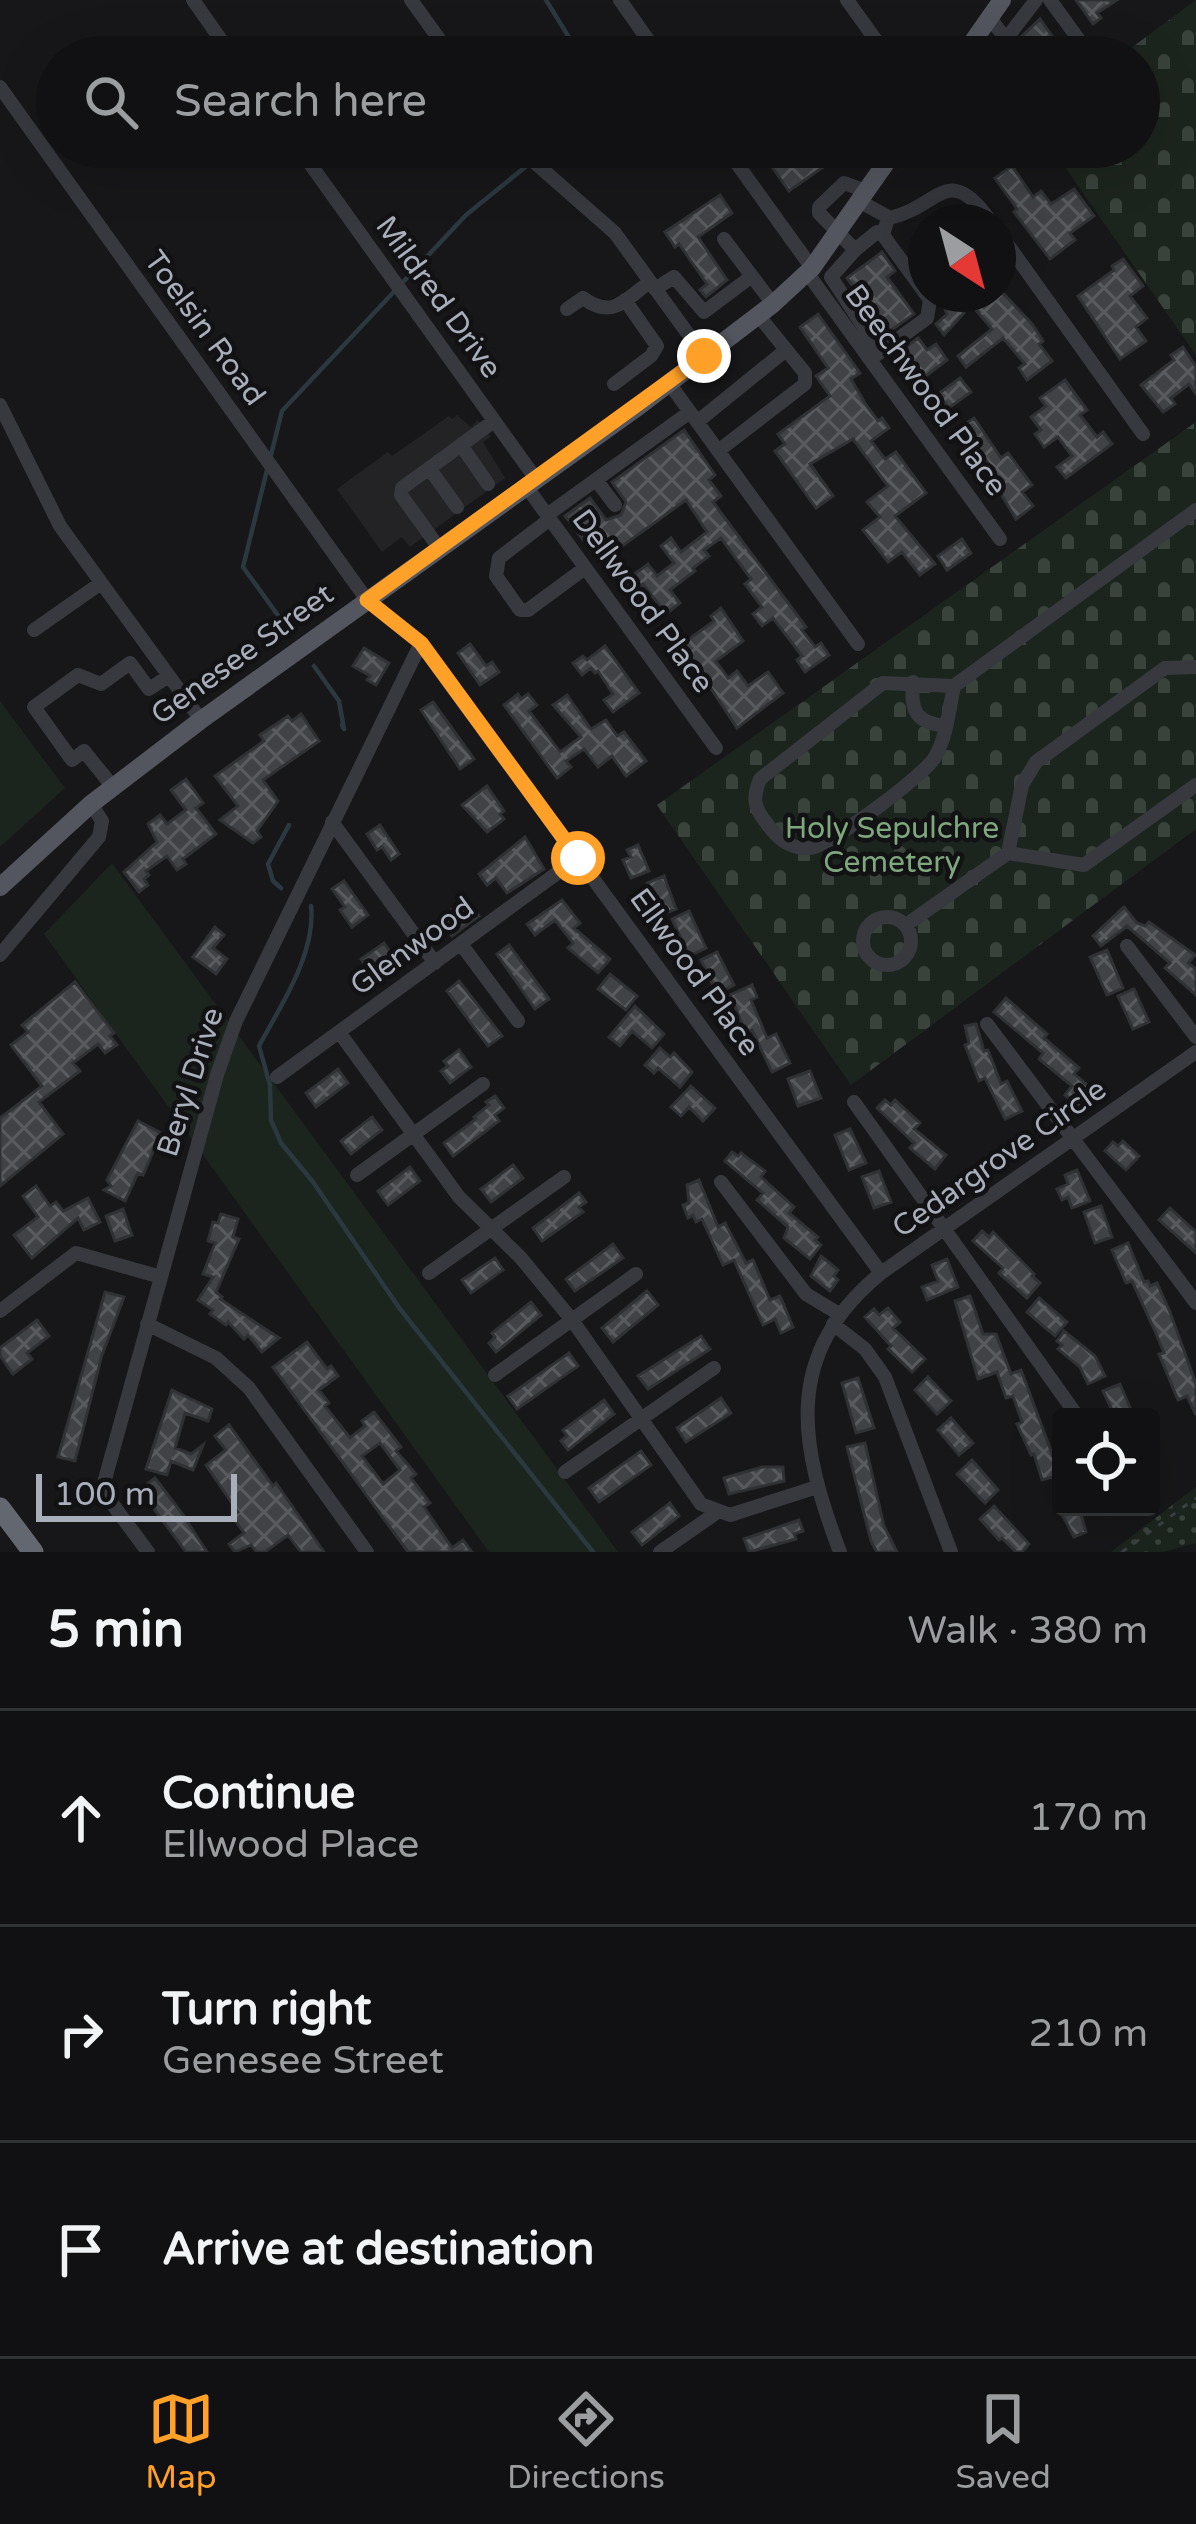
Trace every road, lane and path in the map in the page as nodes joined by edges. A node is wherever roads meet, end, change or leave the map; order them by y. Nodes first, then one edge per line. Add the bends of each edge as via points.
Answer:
1 (193, 0) edge
2 (411, 0) edge
3 (620, 0) edge
4 (847, 0) edge
5 (1002, 0) edge
6 (1036, 0) edge
7 (1050, 0) edge
8 (990, 18) junction
9 (218, 36) edge
10 (437, 36) edge
11 (646, 36) edge
12 (873, 36) edge
13 (977, 36) edge
14 (1004, 36) edge
15 (1008, 36) edge
16 (1076, 36) edge
17 (0, 87) edge
18 (36, 137) edge
19 (58, 168) edge
20 (313, 168) edge
21 (541, 168) edge
22 (740, 168) edge
23 (882, 168) edge
24 (863, 196) junction
25 (918, 204) edge
26 (979, 204) edge
27 (908, 210) edge
28 (888, 218) junction
29 (838, 232) junction
30 (883, 235) junction
31 (724, 239) dead end
32 (854, 250) junction
33 (1016, 256) edge
34 (810, 271) junction
35 (752, 276) junction
36 (653, 285) junction
37 (625, 300) junction
38 (766, 309) junction
39 (567, 310) dead end
40 (786, 350) junction
41 (704, 356) junction
42 (875, 356) junction
43 (633, 370) junction
44 (669, 383) junction
45 (614, 384) dead end
46 (652, 396) junction
47 (0, 405) edge
48 (694, 417) junction
49 (494, 421) junction
50 (16, 434) junction
51 (1143, 434) dead end
52 (0, 445) edge
53 (460, 445) junction
54 (718, 451) junction
55 (429, 468) junction
56 (596, 480) junction
57 (531, 483) junction
58 (488, 484) dead end
59 (615, 506) dead end
60 (457, 507) dead end
61 (1196, 510) edge
62 (549, 517) junction
63 (1000, 539) dead end
64 (439, 548) junction
65 (585, 568) junction
66 (100, 583) junction
67 (367, 600) junction
68 (34, 630) dead end
69 (421, 643) junction
70 (858, 644) dead end
71 (1196, 667) edge
72 (169, 676) junction
73 (913, 682) junction
74 (954, 686) junction
75 (200, 720) junction
76 (946, 726) junction
77 (716, 748) dead end
78 (1196, 785) edge
79 (113, 787) junction
80 (91, 804) junction
81 (332, 822) junction
82 (1008, 853) junction
83 (578, 858) junction
84 (0, 887) edge
85 (906, 925) dead end
86 (461, 944) junction
87 (1126, 946) dead end
88 (0, 955) edge
89 (434, 963) junction
90 (518, 1021) dead end
91 (987, 1024) dead end
92 (339, 1032) junction
93 (1196, 1037) edge
94 (1196, 1052) edge
95 (277, 1078) dead end
96 (483, 1084) dead end
97 (854, 1102) dead end
98 (414, 1135) junction
99 (1076, 1138) junction
100 (358, 1175) dead end
101 (564, 1177) dead end
102 (721, 1182) dead end
103 (492, 1228) junction
104 (944, 1229) junction
105 (881, 1273) junction
106 (429, 1274) dead end
107 (635, 1274) dead end
108 (160, 1277) junction
109 (1196, 1303) edge
110 (0, 1311) edge
111 (836, 1319) junction
112 (572, 1320) junction
113 (147, 1324) junction
114 (714, 1368) dead end
115 (495, 1375) dead end
116 (1072, 1408) edge
117 (642, 1418) junction
118 (565, 1472) dead end
119 (817, 1487) junction
120 (1196, 1498) edge
121 (0, 1508) edge
122 (719, 1511) junction
123 (32, 1552) edge
124 (148, 1552) edge
125 (367, 1552) edge
126 (660, 1552) edge
127 (840, 1552) edge
128 (951, 1552) edge
129 (1122, 1552) edge

1 - 9 street
2 - 10 street
3 - 11 street
4 - 12 street
5 - 8 main road
6 - 15 street
7 - 16 street
8 - 13 main road
8 - 14 street
17 - 18 street, Toelsin Road
19 - 67 street, Toelsin Road
20 - 49 street, Mildred Drive
21 - 36 street via 615,233
22 - 34 street, Beechwood Place
23 - 24 main road, Genesee Street
24 - 28 street
24 - 29 main road, Genesee Street
24 - 29 street via 844,183 819,207
25 - 26 street via 955,190
27 - 28 street
28 - 30 street
29 - 32 street
29 - 34 main road, Genesee Street
30 - 32 street
30 - 42 street via 930,300 927,318
31 - 35 street
32 - 42 street via 831,277
33 - 51 street
34 - 38 main road, Genesee Street
34 - 42 street, Beechwood Place
35 - 36 street via 704,312 674,277
35 - 38 street
36 - 37 street
36 - 41 street
37 - 39 street via 599,310 583,298
37 - 43 street via 657,346
38 - 40 street
38 - 41 main road, Genesee Street
40 - 48 street
40 - 54 street via 805,384
41 - 44 main road, Genesee Street
42 - 63 street, Beechwood Place
43 - 45 street
43 - 46 street
44 - 46 main road, Genesee Street
44 - 48 street
46 - 57 main road, Genesee Street
47 - 50 street
48 - 54 street
48 - 56 street
49 - 53 street
49 - 57 street, Mildred Drive
50 - 52 street
50 - 66 street via 59,526
53 - 55 street
53 - 58 street
54 - 70 street
55 - 60 street
55 - 64 street via 401,495
56 - 59 street
56 - 62 street
57 - 62 street, Dellwood Place
57 - 64 main road, Genesee Street
61 - 74 street
62 - 65 street, Dellwood Place
62 - 65 street via 500,558 496,576 528,610
64 - 67 main road, Genesee Street
65 - 77 street, Dellwood Place
66 - 68 street
66 - 72 street
67 - 69 street, Ellwood Place
67 - 75 main road, Genesee Street
69 - 81 street, Beryl Drive
69 - 83 street, Ellwood Place
71 - 82 street via 1165,668 1036,762 1022,785
72 - 75 street
72 - 79 street via 149,689 130,663 101,684 78,675 34,707 72,760 85,751
73 - 74 street
73 - 76 street via 915,716
73 - 76 street via 883,683 760,779 755,808 778,839 815,849 915,781 935,758
74 - 76 street
75 - 79 main road, Genesee Street
78 - 82 street via 1084,865
79 - 80 main road, Genesee Street
80 - 84 main road, Genesee Street
80 - 88 street via 102,821 99,837
81 - 89 street
81 - 108 street, Beryl Drive via 236,1021
82 - 85 street
83 - 86 street, Glenwood
83 - 105 street, Ellwood Place
86 - 89 street, Glenwood
86 - 90 street
87 - 93 street
89 - 92 street, Glenwood
91 - 99 street
92 - 95 street, Glenwood
92 - 98 street
94 - 99 street, Cedargrove Circle
96 - 98 street
97 - 104 street
98 - 100 street
98 - 103 street
99 - 104 street, Cedargrove Circle
99 - 109 street
101 - 103 street
102 - 111 street via 806,1294
103 - 106 street
103 - 112 street
104 - 105 street, Cedargrove Circle
104 - 116 street
105 - 111 street, Cedargrove Circle
107 - 112 street
108 - 110 street via 76,1253
108 - 113 street, Beryl Drive
111 - 119 street, Cedargrove Circle via 814,1362 806,1407
111 - 128 street via 885,1377
112 - 115 street
112 - 117 street
113 - 124 street, Beryl Drive via 102,1490
113 - 125 street via 216,1358 249,1388
114 - 117 street
117 - 118 street
117 - 122 street via 701,1504
119 - 122 street via 730,1515
119 - 127 street, Cedargrove Circle
120 - 129 path
121 - 123 highway
122 - 126 street

